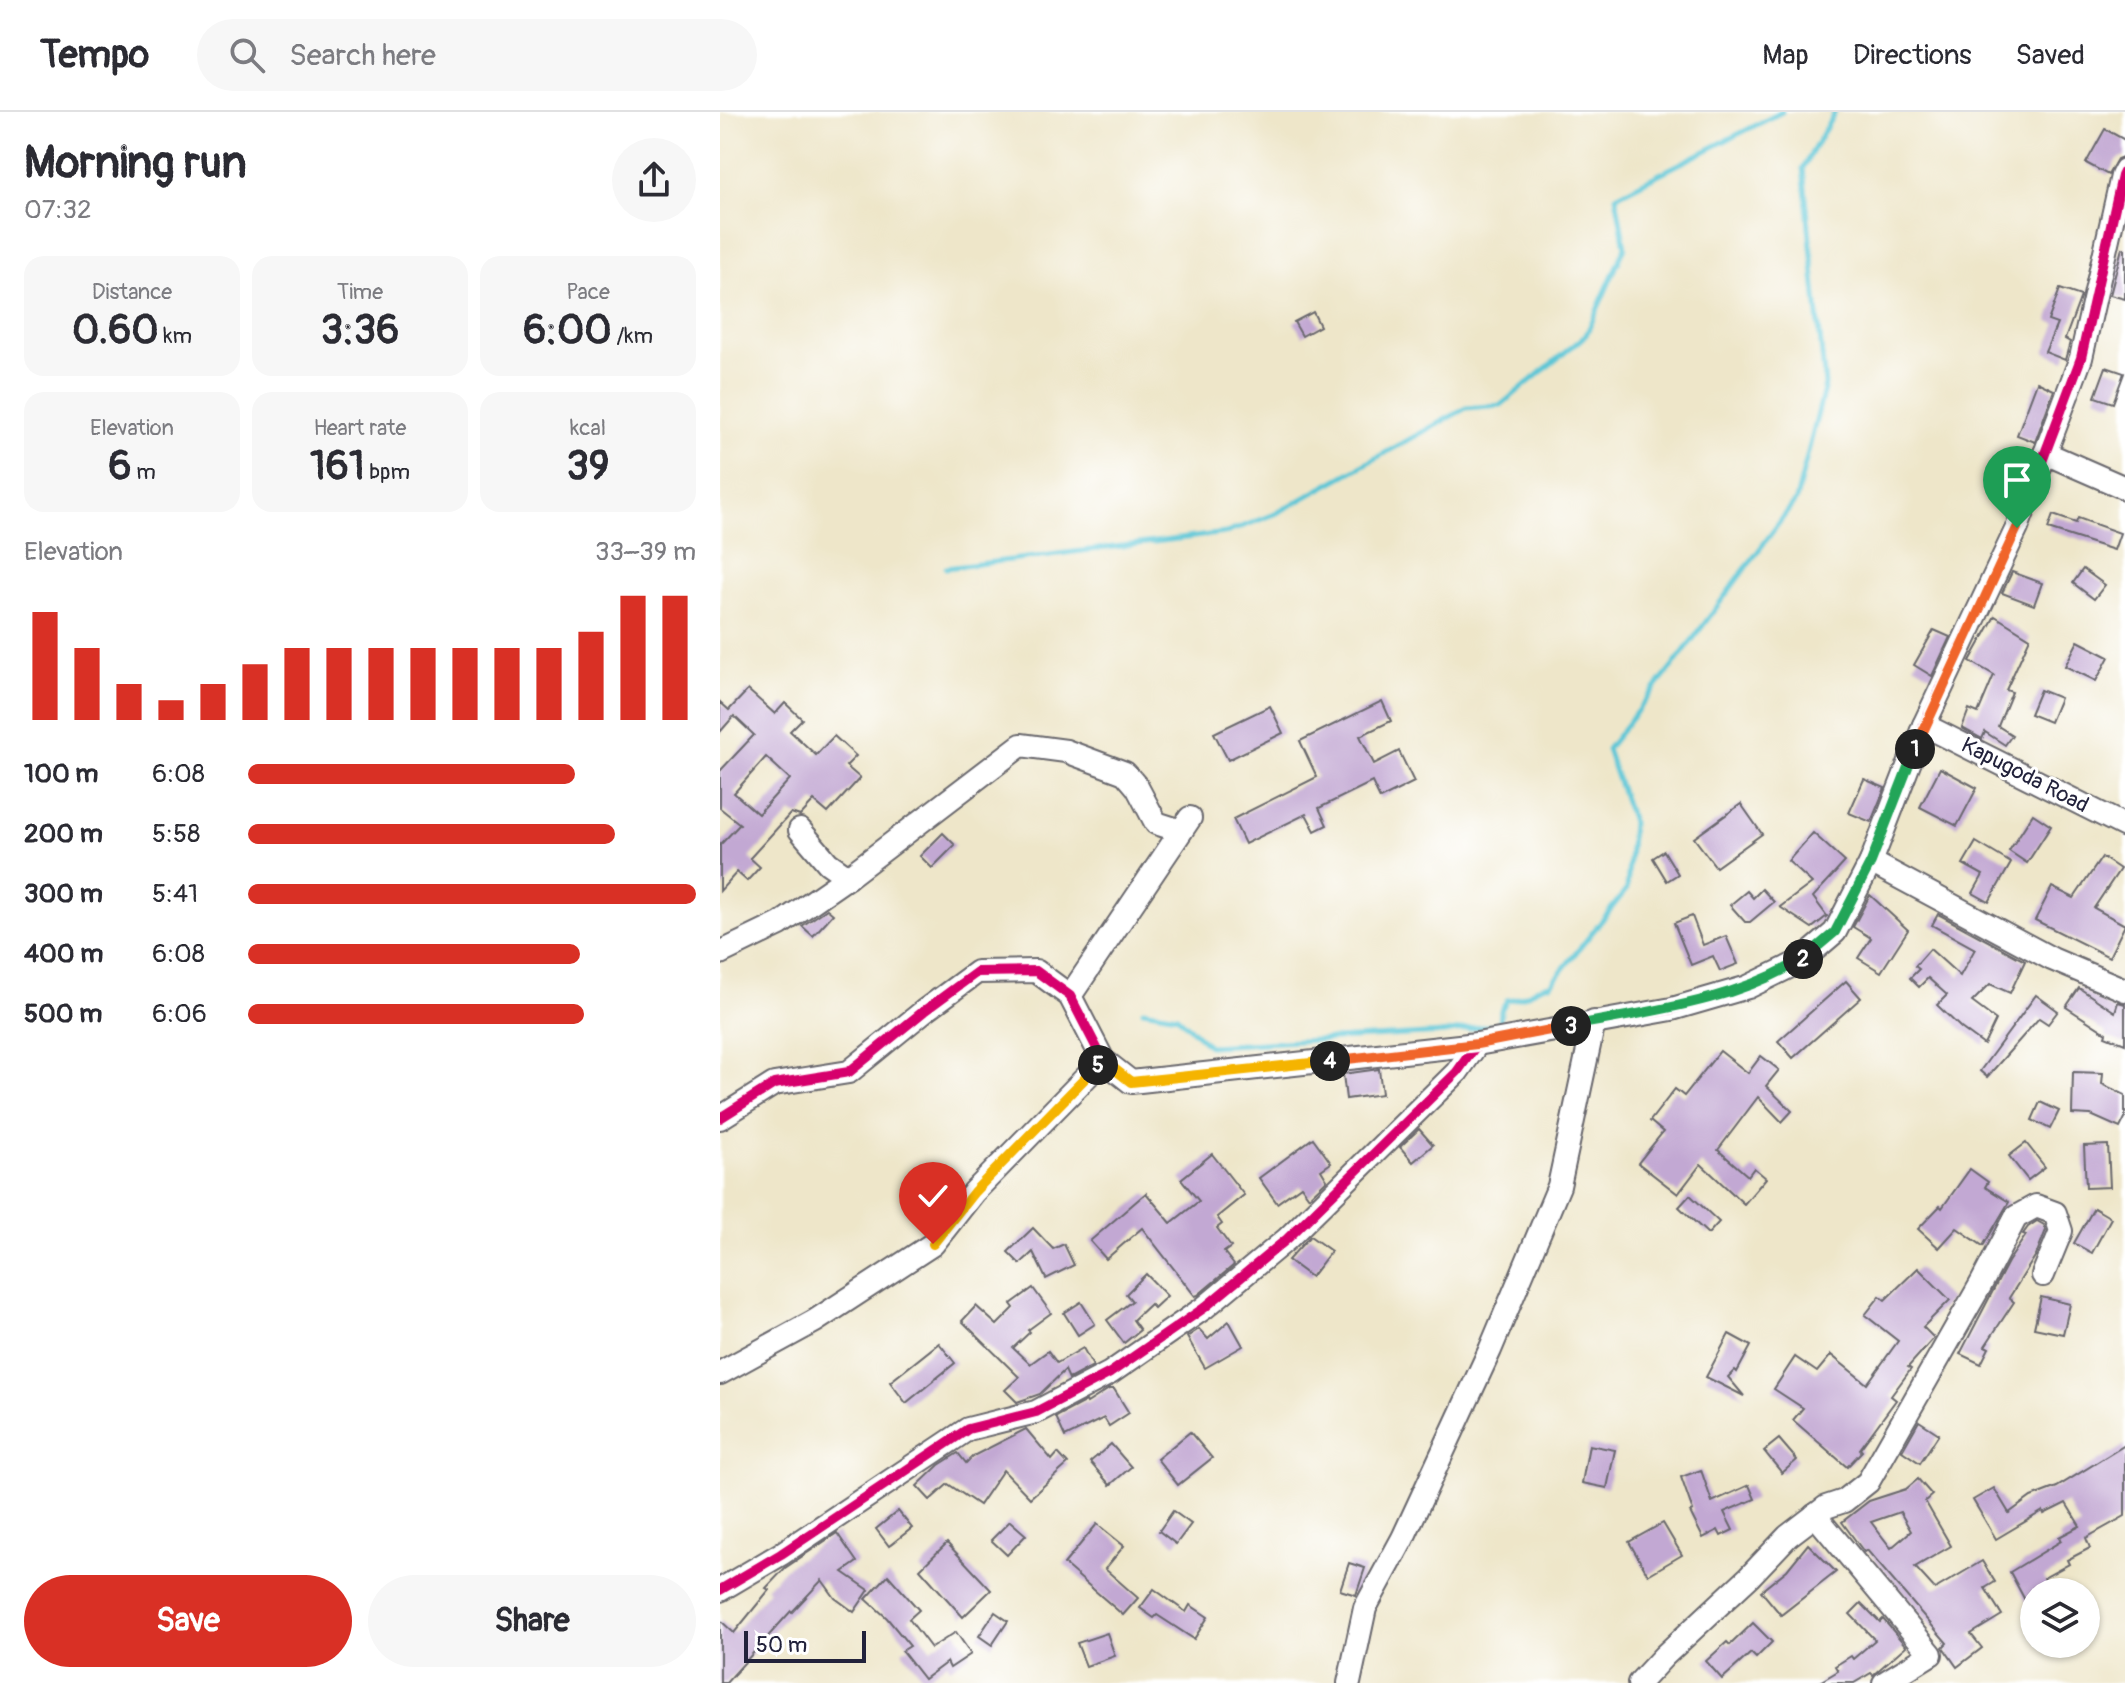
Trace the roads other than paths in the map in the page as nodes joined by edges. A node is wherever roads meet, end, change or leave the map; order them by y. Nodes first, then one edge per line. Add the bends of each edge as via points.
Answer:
1 (2125, 170) edge
2 (2045, 453) junction
3 (2125, 488) edge
4 (1924, 725) junction
5 (2125, 826) edge
6 (800, 830) dead end
7 (1871, 862) junction
8 (848, 877) junction
9 (720, 953) edge
10 (2125, 990) edge
11 (1070, 996) junction
12 (1594, 1022) junction
13 (1477, 1044) junction
14 (1103, 1060) junction
15 (720, 1118) edge
16 (2043, 1275) dead end
17 (720, 1373) edge
18 (1815, 1515) junction
19 (720, 1590) edge
20 (1349, 1683) edge
21 (1639, 1683) edge
22 (1884, 1683) edge

1 - 2 street via 2081,358
2 - 3 street
2 - 4 street via 2017,528
4 - 5 street, Kapugoda Road
4 - 7 street
6 - 8 street
7 - 10 street via 2052,959
7 - 12 street via 1835,932 1801,961 1748,987 1672,1009
8 - 9 street via 780,924
8 - 11 street via 1021,745 1066,751 1125,773 1156,823 1186,824
11 - 14 street
11 - 15 street via 1036,971 977,972 849,1072 774,1084
12 - 13 street
12 - 20 street via 1559,1186 1490,1350 1365,1608
13 - 14 street via 1131,1082
13 - 19 street via 1457,1072 1298,1228 1204,1308 1110,1373 1036,1412 968,1429
14 - 17 street via 974,1192 933,1244 815,1321
16 - 18 street via 2061,1231 2055,1213 2036,1206 2016,1217 1868,1482
18 - 21 street
18 - 22 street via 1931,1654

